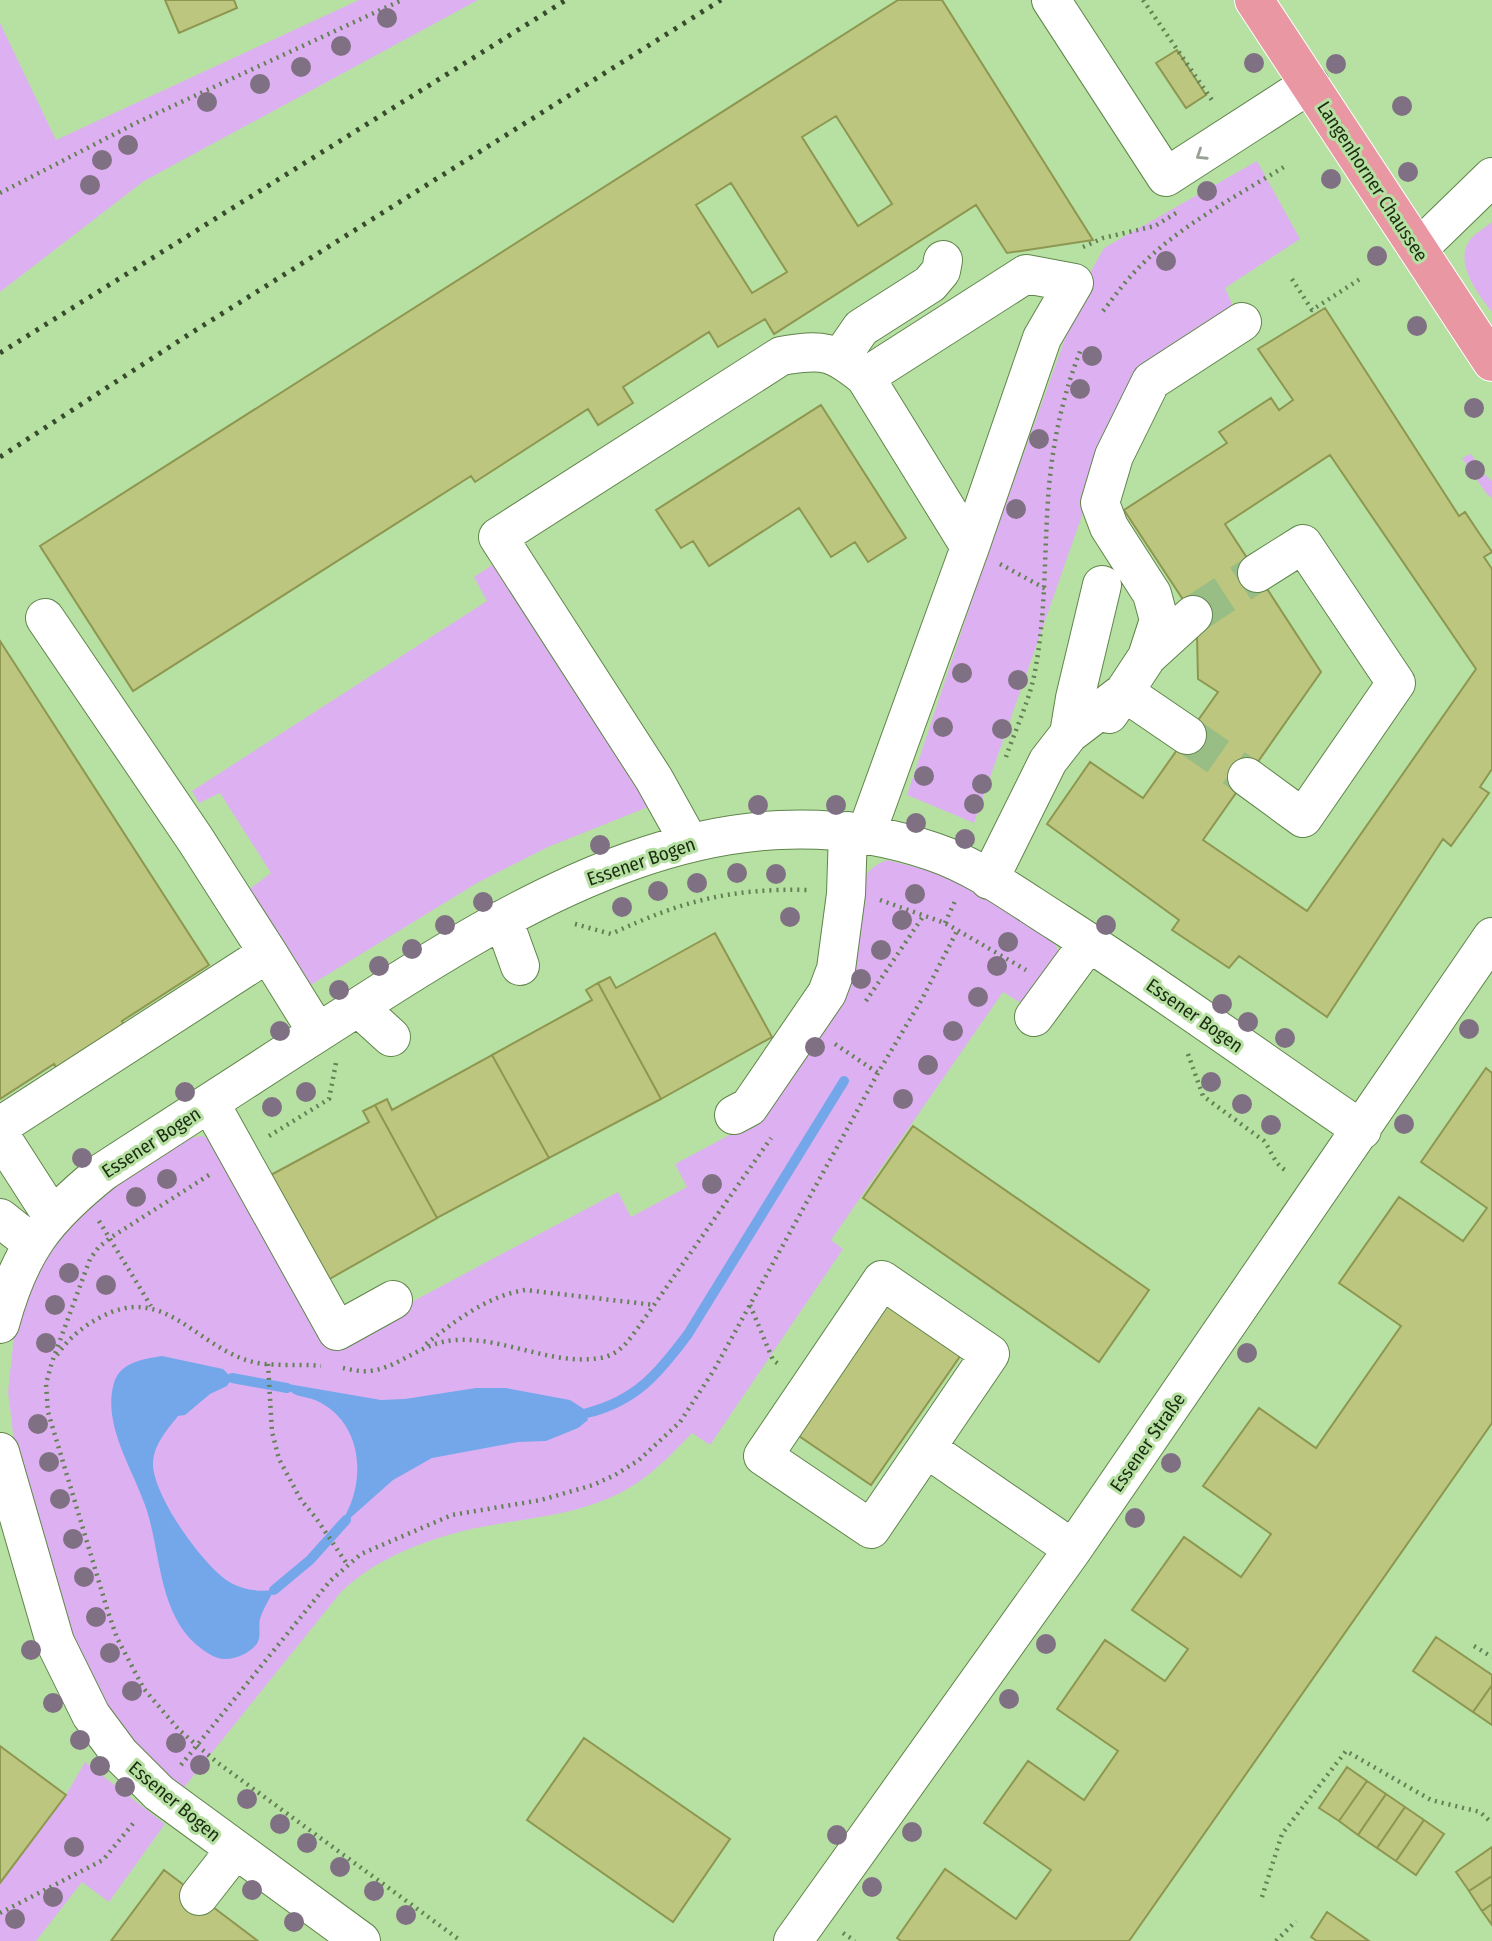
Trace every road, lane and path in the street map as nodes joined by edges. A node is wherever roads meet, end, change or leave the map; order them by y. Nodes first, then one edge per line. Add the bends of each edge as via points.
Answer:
1 (402, 0) edge
2 (1051, 0) edge
3 (1143, 0) edge
4 (1254, 0) edge
5 (1310, 84) junction
6 (1234, 134) junction
7 (1492, 177) edge
8 (0, 193) edge
9 (1178, 212) dead end
10 (1079, 249) dead end
11 (1418, 249) junction
12 (943, 260) dead end
13 (1292, 279) dead end
14 (1360, 279) dead end
15 (1242, 322) dead end
16 (1492, 362) edge
17 (853, 367) junction
18 (970, 547) junction
19 (1257, 573) tunnel mouth
20 (1102, 584) dead end
21 (1046, 589) dead end
22 (1193, 615) tunnel mouth
23 (45, 618) dead end
24 (1147, 657) junction
25 (1124, 692) junction
26 (1069, 734) junction
27 (1187, 735) tunnel mouth
28 (1247, 777) tunnel mouth
29 (857, 832) junction
30 (688, 842) junction
31 (989, 880) junction
32 (846, 894) junction
33 (924, 915) junction
34 (503, 919) junction
35 (572, 924) dead end
36 (958, 929) junction
37 (1492, 937) edge
38 (1089, 943) junction
39 (268, 953) junction
40 (520, 966) dead end
41 (864, 1003) dead end
42 (1044, 1003) joint
43 (375, 1023) junction
44 (317, 1032) junction
45 (821, 1034) junction
46 (843, 1034) dead end
47 (1188, 1052) dead end
48 (827, 1056) dead end
49 (878, 1073) junction
50 (210, 1103) junction
51 (734, 1115) dead end
52 (0, 1126) edge
53 (1362, 1130) junction
54 (0, 1135) edge
55 (772, 1135) dead end
56 (239, 1154) junction
57 (1292, 1160) dead end
58 (80, 1190) junction
59 (0, 1218) edge
60 (42, 1230) junction
61 (110, 1238) junction
62 (393, 1300) dead end
63 (3, 1304) edge
64 (750, 1304) junction
65 (655, 1305) junction
66 (151, 1307) junction
67 (423, 1347) junction
68 (52, 1362) junction
69 (268, 1366) junction
70 (327, 1366) dead end
71 (338, 1368) dead end
72 (810, 1387) junction
73 (926, 1448) junction
74 (0, 1452) edge
75 (1073, 1549) junction
76 (347, 1564) junction
77 (1474, 1646) dead end
78 (1492, 1657) edge
79 (197, 1745) junction
80 (159, 1793) junction
81 (1492, 1823) edge
82 (235, 1850) junction
83 (199, 1896) dead end
84 (1262, 1897) dead end
85 (0, 1913) edge
86 (1296, 1921) dead end
87 (361, 1941) edge
88 (461, 1941) edge
89 (793, 1941) edge
90 (1276, 1941) edge

1 - 8 path via 136,123
6 -> 2 street via 1166,177
3 - 6 path
4 - 5 main road, Langenhorner Chaussee
5 - 6 street
5 - 11 main road, Langenhorner Chaussee
7 - 11 street
9 - 10 path via 1155,226 1103,238
11 - 16 main road, Langenhorner Chaussee
12 - 17 street via 930,284 861,328
13 - 14 path via 1312,310
15 - 24 street via 1151,381 1114,456 1100,503 1109,527 1152,594 1159,621
17 - 18 street
17 - 18 street via 1026,274 1074,283 1042,338
17 - 30 street via 810,351 781,356 498,537 654,779
18 - 21 path
18 - 29 street
19 - 28 street via 1303,544 1396,683 1303,818
20 - 26 street
22 - 24 street
23 - 39 street
24 - 25 street
25 - 26 street
25 - 27 street
25 - 31 street
26 - 31 street via 1048,761
29 - 30 street, Essener Bogen via 765,830
29 - 31 street, Essener Bogen via 935,852
29 - 32 street
30 - 34 street, Essener Bogen via 583,879
31 - 38 street, Essener Bogen
32 - 33 path
32 - 35 path via 785,890 722,895 689,902 611,934
32 - 45 street
33 - 36 path
33 - 41 path
34 - 40 street
34 - 43 street, Essener Bogen via 471,935
36 - 42 path via 996,951
36 - 49 path
37 - 53 street, Essener Straße
38 - 42 street
38 - 53 street, Essener Bogen
39 - 44 street
39 - 52 street
43 - 44 street, Essener Bogen
43 - 56 path via 338,1053 329,1099
44 - 50 street, Essener Bogen
45 - 46 path
45 - 48 path
45 - 49 path
45 - 51 street via 749,1107
47 - 57 path via 1203,1096 1264,1141 1275,1164 1285,1170
49 - 64 path
50 - 56 street
50 - 58 street, Essener Bogen
53 - 75 street, Essener Straße
54 - 60 street
55 - 65 path
56 - 61 path
56 - 62 street via 337,1331
58 - 60 street, Essener Bogen
58 - 61 path
59 - 60 street
60 - 63 street, Essener Bogen
61 - 66 path
61 - 68 path via 85,1270
64 - 72 path via 773,1360
64 - 76 path via 698,1397 680,1422 639,1461 566,1493 452,1516 374,1547
65 - 67 path via 525,1290 505,1293 461,1317
65 - 67 path via 626,1345 601,1358 559,1356 460,1339
66 - 68 path via 129,1306 108,1313 89,1324
66 - 69 path via 231,1354
67 - 71 path via 387,1367 369,1371
68 - 79 path via 46,1384 48,1412 117,1639 144,1689
69 - 70 path
69 - 76 path via 272,1433 279,1458 301,1500
72 - 73 street via 763,1456 871,1529
72 - 73 street via 882,1280 990,1353
73 - 75 street
74 - 80 street, Essener Bogen via 46,1618 71,1680 104,1734
75 - 89 street, Essener Straße
76 - 79 path
77 - 78 path
79 - 80 path
79 - 88 path
80 - 82 street, Essener Bogen
80 - 85 path via 103,1860
81 - 84 path via 1480,1812 1431,1800 1346,1751 1282,1834
82 - 83 street
82 - 87 street, Essener Bogen
86 - 90 path

